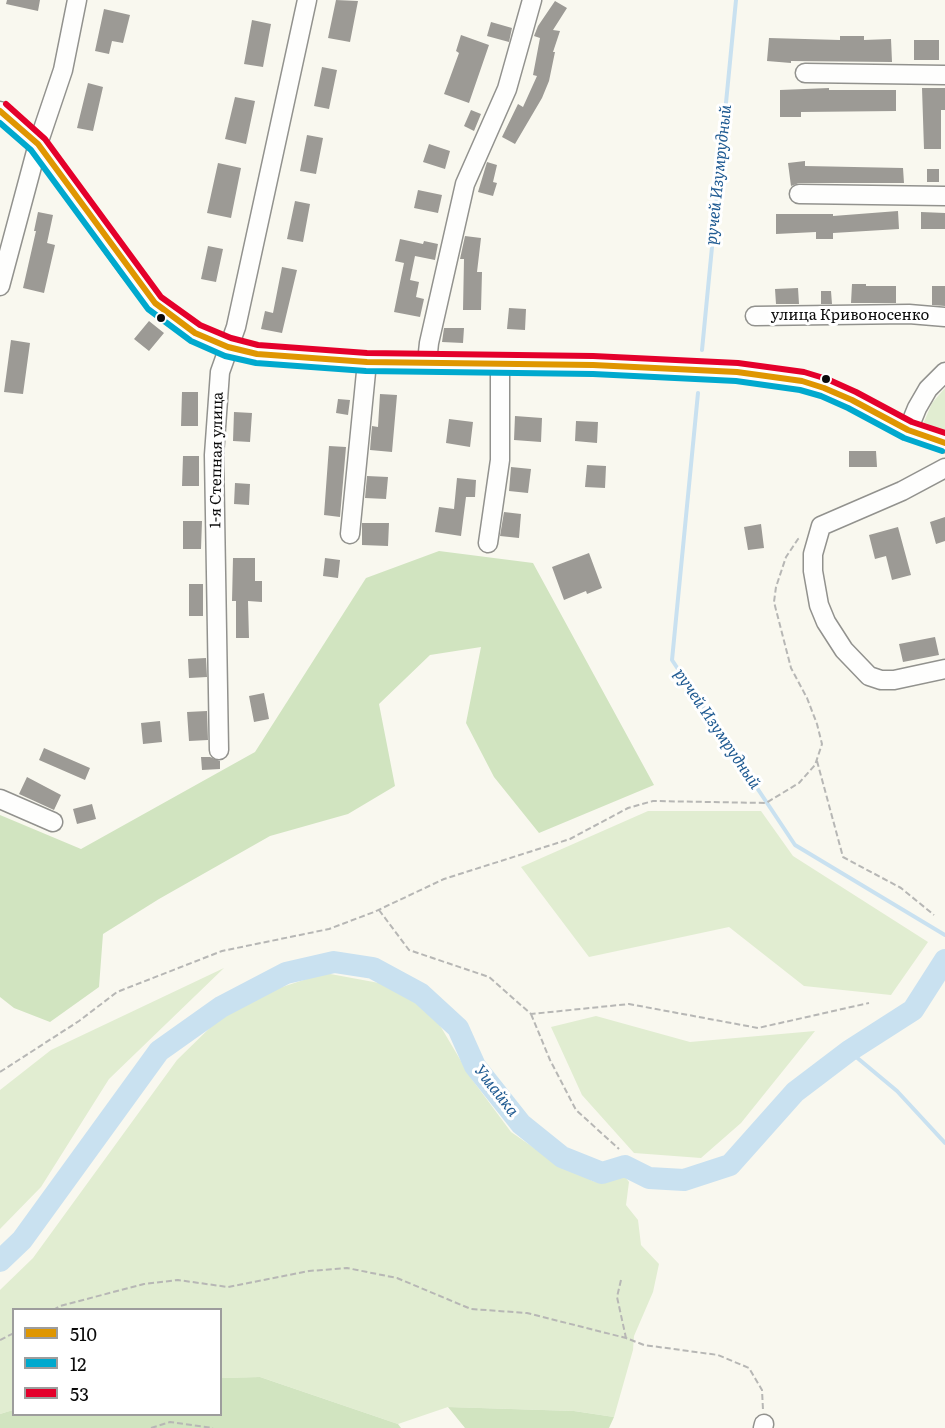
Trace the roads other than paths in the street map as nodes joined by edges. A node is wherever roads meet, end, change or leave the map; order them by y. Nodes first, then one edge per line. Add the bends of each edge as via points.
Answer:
1 (77, 0) edge
2 (307, 0) edge
3 (532, 0) edge
4 (806, 73) dead end
5 (945, 75) edge
6 (0, 111) edge
7 (39, 144) junction
8 (799, 194) dead end
9 (945, 196) edge
10 (0, 286) edge
11 (755, 316) dead end
12 (945, 317) edge
13 (228, 347) junction
14 (367, 362) junction
15 (427, 362) junction
16 (500, 364) junction
17 (945, 372) edge
18 (908, 430) junction
19 (945, 443) edge
20 (945, 468) edge
21 (350, 534) dead end
22 (488, 543) dead end
23 (945, 669) edge
24 (219, 750) dead end
25 (0, 799) edge
26 (53, 822) dead end

1 - 7 street via 63,70
2 - 13 street, 1-я Степная улица via 236,327
3 - 15 street via 507,88 465,184
4 - 5 street
6 - 7 street
7 - 10 street
7 - 13 street via 155,303 195,333
8 - 9 street
11 - 12 street, улица Кривоносенко
13 - 14 street via 257,354
13 - 24 street, 1-я Степная улица via 220,372 214,455
14 - 15 street
14 - 21 street
15 - 16 street
16 - 18 street via 725,372 801,381 852,400
16 - 22 street via 500,460
17 - 18 street via 928,389
18 - 19 street
20 - 23 street via 821,526 813,554 815,588 826,622 844,650 869,676 894,680
25 - 26 street

